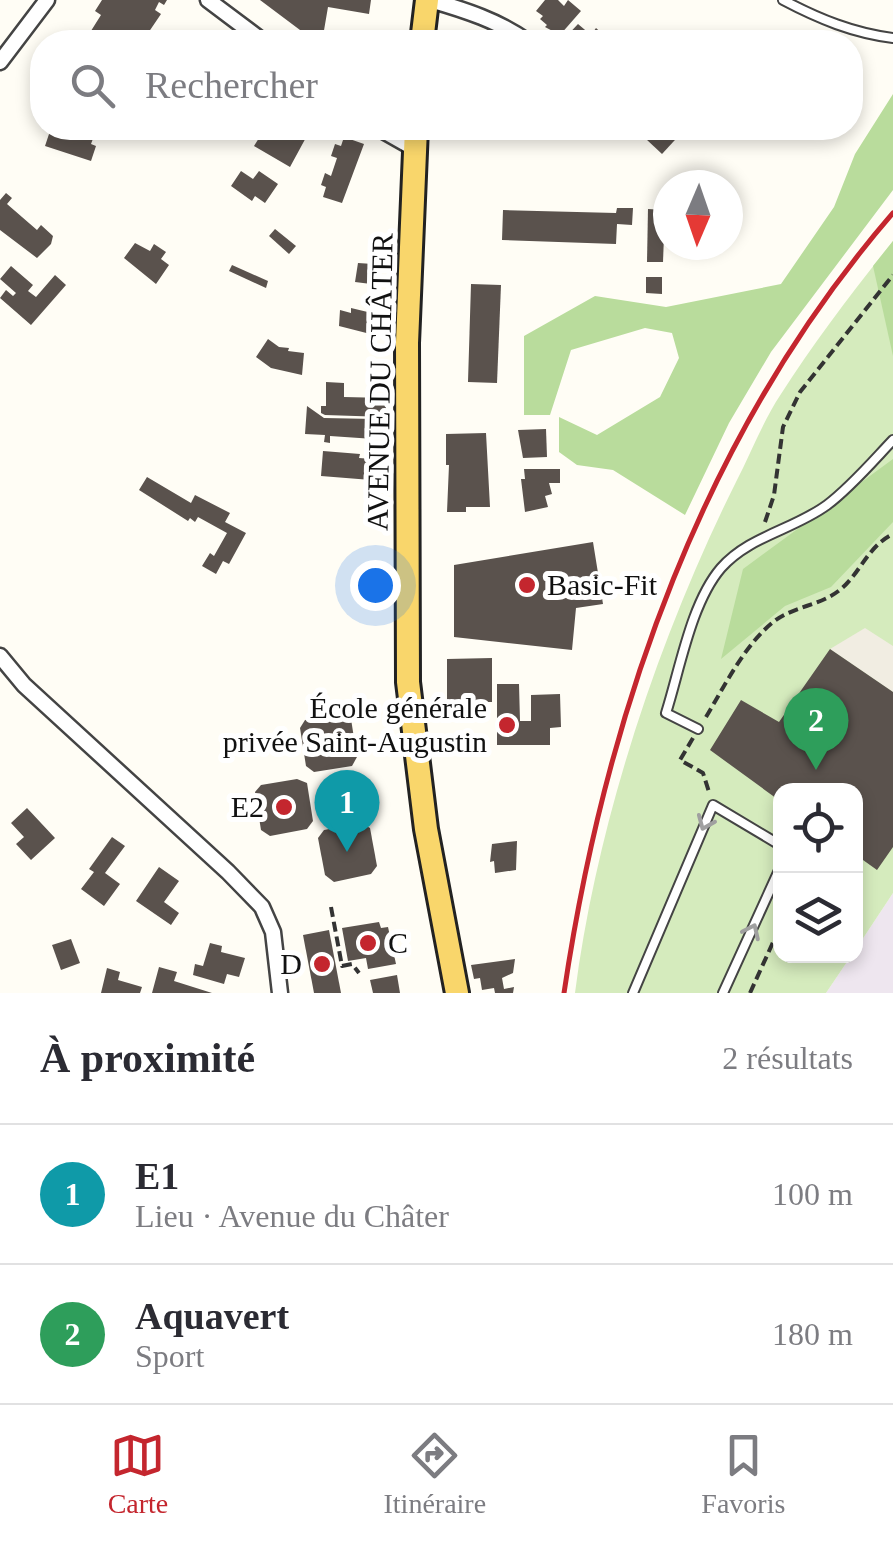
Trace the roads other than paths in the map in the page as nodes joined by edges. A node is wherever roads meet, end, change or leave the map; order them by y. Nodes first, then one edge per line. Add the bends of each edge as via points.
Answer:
1 (47, 0) edge
2 (208, 0) edge
3 (429, 0) edge
4 (783, 0) edge
5 (248, 30) edge
6 (424, 30) edge
7 (508, 30) edge
8 (851, 30) edge
9 (863, 34) edge
10 (893, 38) edge
11 (0, 62) edge
12 (415, 140) edge
13 (893, 440) edge
14 (0, 656) edge
15 (698, 730) road end
16 (773, 841) edge
17 (778, 873) edge
18 (280, 993) edge
19 (457, 993) edge
20 (633, 993) edge
21 (722, 993) edge

1 - 11 street
2 - 5 street
3 - 6 main road
3 - 7 street
4 - 8 lane
9 - 10 lane
12 - 19 main road, AVENUE DU CHÂTER via 407,343 408,682
13 - 15 lane via 828,504 758,539 720,570 702,598 666,712
14 - 18 street via 262,907 274,932
16 -> 20 lane via 713,805
21 -> 17 lane

